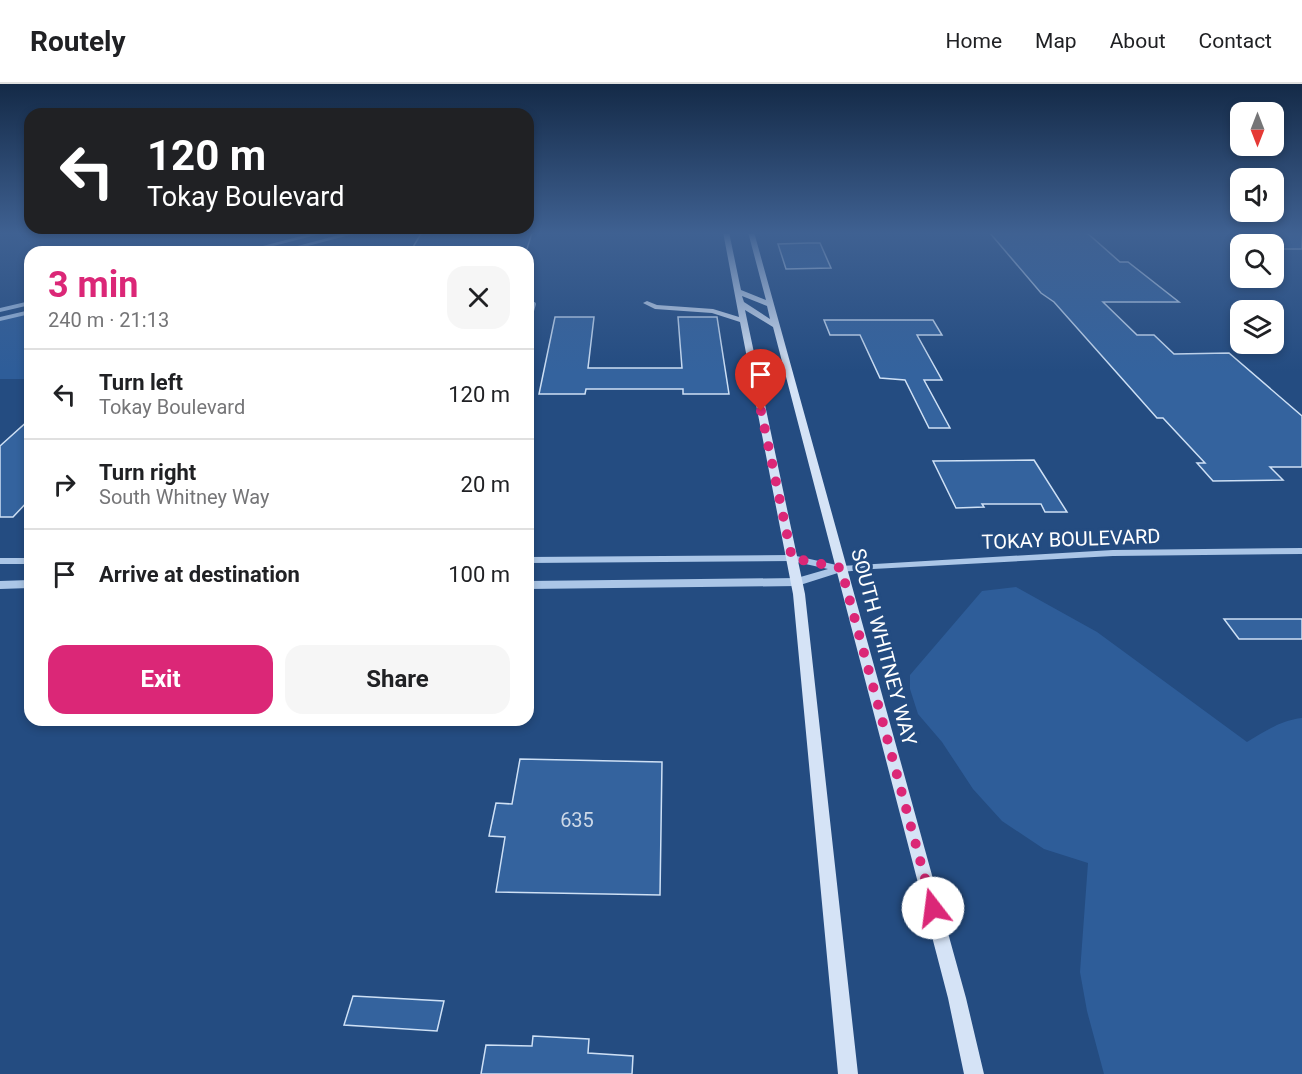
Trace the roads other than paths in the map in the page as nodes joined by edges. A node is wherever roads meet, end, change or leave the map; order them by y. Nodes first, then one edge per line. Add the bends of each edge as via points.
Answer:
1 (735, 278) edge
2 (764, 278) edge
3 (738, 291) junction
4 (647, 303) dead end
5 (740, 303) junction
6 (24, 304) edge
7 (771, 305) junction
8 (0, 310) edge
9 (24, 313) edge
10 (0, 319) edge
11 (744, 321) junction
12 (777, 326) junction
13 (1302, 551) edge
14 (792, 558) junction
15 (534, 560) edge
16 (0, 561) edge
17 (24, 561) edge
18 (841, 568) junction
19 (796, 582) junction
20 (24, 584) edge
21 (0, 585) edge
22 (534, 585) edge
23 (848, 1074) edge
24 (974, 1074) edge

1 - 3 main road
2 - 7 main road, SOUTH WHITNEY WAY
3 - 5 main road
3 - 7 main road
4 - 11 main road via 655,308 714,311
5 - 11 main road
5 - 12 main road
6 - 8 street
7 - 12 main road, SOUTH WHITNEY WAY
9 - 10 street
11 - 14 main road
12 - 18 main road, SOUTH WHITNEY WAY
13 - 18 street, TOKAY BOULEVARD via 1113,553
14 - 15 street, TOKAY BOULEVARD
14 - 18 street, TOKAY BOULEVARD
14 - 19 main road
16 - 17 street
18 - 19 street, TOKAY BOULEVARD
18 - 24 main road, SOUTH WHITNEY WAY
19 - 22 street, TOKAY BOULEVARD
19 - 23 main road
20 - 21 street

